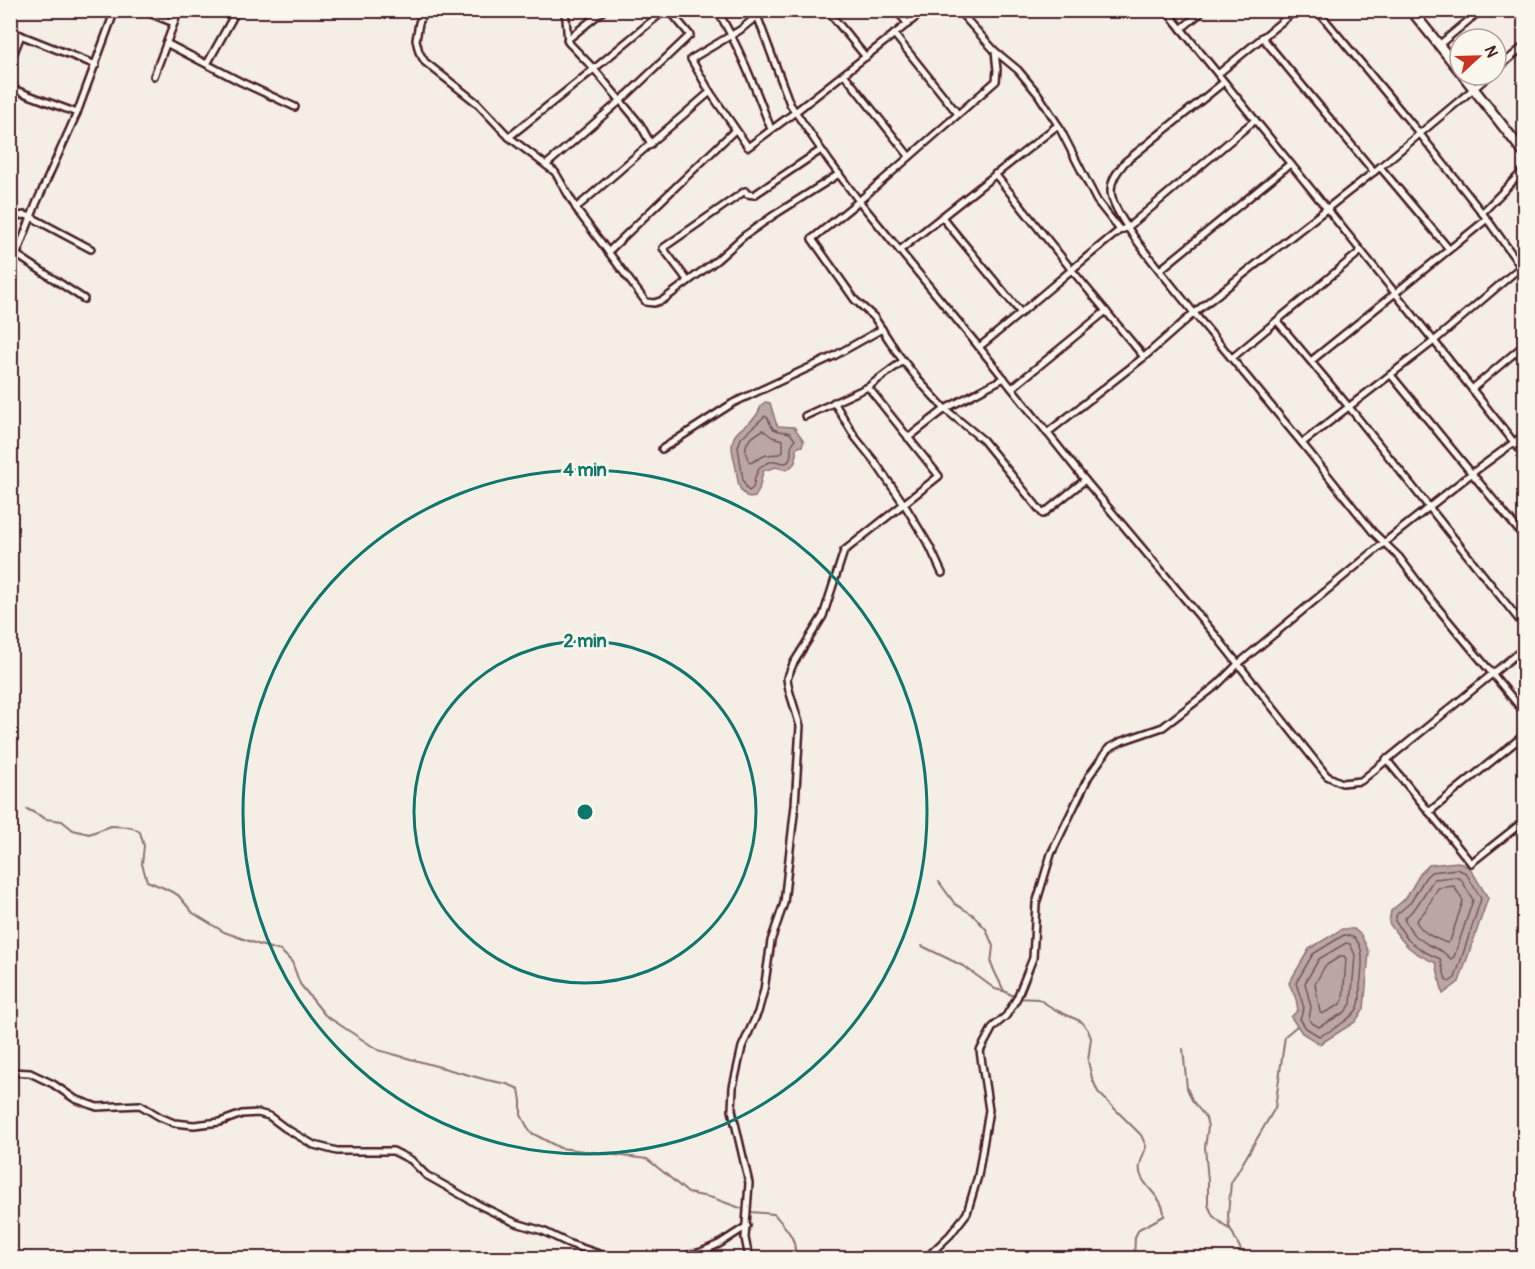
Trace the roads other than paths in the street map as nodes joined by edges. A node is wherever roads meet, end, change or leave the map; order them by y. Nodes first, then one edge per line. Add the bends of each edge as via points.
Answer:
1 (115, 10) edge
2 (142, 10) edge
3 (179, 10) edge
4 (237, 10) edge
5 (424, 10) edge
6 (564, 10) edge
7 (604, 10) edge
8 (667, 10) edge
9 (717, 10) edge
10 (769, 10) edge
11 (827, 10) edge
12 (896, 10) edge
13 (925, 10) edge
14 (958, 10) edge
15 (1166, 10) edge
16 (1204, 10) edge
17 (1296, 10) edge
18 (1317, 10) edge
19 (1411, 10) edge
20 (1481, 10) edge
21 (756, 13) edge
22 (174, 23) junction
23 (908, 24) junction
24 (1181, 29) junction
25 (10, 31) edge
26 (731, 34) junction
27 (894, 34) junction
28 (21, 35) junction
29 (1263, 37) junction
30 (567, 40) junction
31 (166, 43) junction
32 (1439, 45) junction
33 (1522, 48) edge
34 (995, 51) junction
35 (1448, 56) edge
36 (1524, 56) edge
37 (866, 57) junction
38 (1508, 60) edge
39 (10, 63) edge
40 (207, 64) junction
41 (96, 65) junction
42 (594, 69) junction
43 (844, 74) junction
44 (1218, 74) junction
45 (154, 76) dead end
46 (1224, 82) junction
47 (1476, 87) edge
48 (10, 88) edge
49 (1474, 89) junction
50 (710, 92) junction
51 (621, 100) junction
52 (296, 107) dead end
53 (77, 113) junction
54 (794, 113) junction
55 (958, 114) junction
56 (1255, 120) junction
57 (1058, 125) junction
58 (771, 129) junction
59 (735, 130) junction
60 (1420, 135) junction
61 (509, 137) junction
62 (651, 144) junction
63 (821, 150) junction
64 (1524, 153) edge
65 (909, 156) junction
66 (1290, 164) junction
67 (546, 165) junction
68 (1380, 167) junction
69 (1524, 170) edge
70 (1374, 172) junction
71 (839, 174) junction
72 (995, 174) junction
73 (859, 201) junction
74 (576, 208) junction
75 (1327, 209) junction
76 (1482, 213) junction
77 (10, 217) edge
78 (31, 217) junction
79 (942, 217) junction
80 (1486, 219) junction
81 (1127, 228) junction
82 (1120, 230) junction
83 (91, 249) dead end
84 (1449, 249) junction
85 (900, 250) junction
86 (1360, 250) junction
87 (608, 252) junction
88 (17, 255) junction
89 (1523, 267) edge
90 (1071, 269) junction
91 (1160, 270) junction
92 (10, 272) edge
93 (688, 281) junction
94 (1395, 293) junction
95 (84, 299) dead end
96 (1106, 311) junction
97 (1194, 313) junction
98 (1021, 314) junction
99 (1277, 321) junction
100 (882, 329) junction
101 (1434, 341) junction
102 (1524, 345) edge
103 (979, 347) junction
104 (1144, 357) junction
105 (1232, 358) junction
106 (903, 361) junction
107 (1311, 361) junction
108 (1390, 375) junction
109 (1004, 378) junction
110 (868, 387) junction
111 (1012, 388) junction
112 (1472, 389) junction
113 (834, 402) junction
114 (1349, 407) junction
115 (945, 409) junction
116 (805, 416) dead end
117 (1047, 433) junction
118 (1524, 435) edge
119 (908, 438) junction
120 (1302, 443) junction
121 (1514, 443) junction
122 (662, 449) dead end
123 (1524, 456) edge
124 (1472, 474) junction
125 (1085, 480) junction
126 (904, 504) junction
127 (1430, 507) junction
128 (1524, 537) edge
129 (1385, 542) junction
130 (942, 573) dead end
131 (1524, 626) edge
132 (1524, 648) edge
133 (1238, 664) junction
134 (1493, 675) junction
135 (1524, 712) edge
136 (1524, 735) edge
137 (1386, 759) junction
138 (1429, 812) junction
139 (1524, 821) edge
140 (10, 1072) edge
141 (747, 1226) junction
142 (598, 1257) edge
143 (611, 1258) edge
144 (676, 1258) edge
145 (749, 1258) edge
146 (926, 1258) edge

1 - 41 street
2 - 22 street
3 - 22 street
4 - 40 street
5 - 61 street via 416,40 422,58 486,112
6 - 30 street
7 - 30 street
8 - 42 street
8 - 51 street via 690,35
9 - 26 street
10 - 21 street
11 - 37 street
12 - 23 street
13 - 23 street
14 - 34 street
15 - 24 street
16 - 24 street
17 - 29 street
18 - 60 street
19 - 32 street
20 - 32 street
21 - 26 street
21 - 54 street
22 - 31 street
23 - 27 street
24 - 44 street
25 - 28 street
26 - 50 street via 691,59
26 - 58 street
27 - 37 street
27 - 55 street
28 - 39 street
28 - 41 street
29 - 44 street
29 - 70 street
30 - 42 street
31 - 40 street
31 - 45 street
32 - 35 street
33 - 36 street
33 - 38 street
34 - 55 street via 996,81
34 - 57 street via 1018,70
37 - 43 street
40 - 52 street
41 - 53 street
42 - 51 street
42 - 61 street
43 - 54 street
43 - 65 street
44 - 46 street
46 - 56 street
46 - 81 street via 1114,175 1111,192
47 - 49 street
48 - 53 street
49 - 60 street
49 - 64 street
50 - 59 street
50 - 62 street
51 - 62 street
51 - 67 street
53 - 78 street
54 - 58 street
54 - 63 street
55 - 65 street
56 - 66 street
56 - 81 street
57 - 72 street
57 - 82 street via 1097,201
58 - 59 street via 748,147
59 - 87 street
60 - 68 street
60 - 76 street
61 - 67 street
62 - 74 street
63 - 71 street
63 - 93 street via 754,195 746,191 663,248
65 - 73 street
66 - 75 street
66 - 91 street
67 - 74 street via 560,178
68 - 70 street
68 - 84 street
69 - 76 street
70 - 75 street
71 - 73 street
71 - 93 street via 744,236
72 - 79 street
72 - 90 street
73 - 85 street
73 - 100 street via 812,239 855,300
74 - 87 street
75 - 86 street
75 - 97 street
76 - 80 street
77 - 78 street
78 - 83 street
78 - 88 street
79 - 85 street
79 - 98 street
80 - 84 street
80 - 89 street
81 - 82 street
81 - 91 street
82 - 90 street
84 - 94 street
85 - 103 street
86 - 94 street
86 - 99 street
87 - 93 street via 646,302 663,300
88 - 92 street
88 - 95 street
89 - 101 street
90 - 96 street
90 - 98 street
91 - 97 street
94 - 101 street
94 - 107 street
96 - 104 street
96 - 111 street
97 - 104 street
97 - 105 street
98 - 103 street
99 - 105 street
99 - 107 street
100 - 106 street
100 - 122 street via 733,403
101 - 108 street
101 - 112 street
102 - 112 street
103 - 109 street
104 - 117 street
105 - 120 street
106 - 110 street
106 - 115 street
107 - 114 street
108 - 114 street
108 - 124 street
109 - 111 street
109 - 115 street
110 - 113 street
110 - 119 street
111 - 117 street
112 - 121 street
113 - 116 street
113 - 126 street
114 - 120 street
114 - 127 street
115 - 119 street
115 - 125 street via 983,440 1043,514
117 - 125 street
118 - 121 street
119 - 126 street via 939,476
120 - 129 street
121 - 123 street
121 - 124 street
124 - 127 street
124 - 128 street
125 - 133 street
126 - 130 street
126 - 141 street via 844,551 823,616 787,679 800,726 784,903 771,941 758,1012 742,1047 732,1110 749,1183
127 - 129 street
127 - 131 street
129 - 133 street
129 - 134 street
132 - 134 street
133 - 137 street via 1327,776 1342,783 1361,781
133 - 146 street via 1163,727 1109,748 1089,776 1051,854 1036,904 1033,958 1017,998 1006,1016 993,1027 980,1051 989,1110 978,1176 967,1213
134 - 135 street
134 - 137 street
136 - 138 street
137 - 138 street
138 - 139 street via 1472,863
140 - 142 street via 30,1072 75,1099 97,1107 140,1106 174,1123 220,1122 258,1113 314,1145 337,1151 393,1151 479,1205
141 - 144 street via 719,1244
141 - 145 street
142 - 143 street

